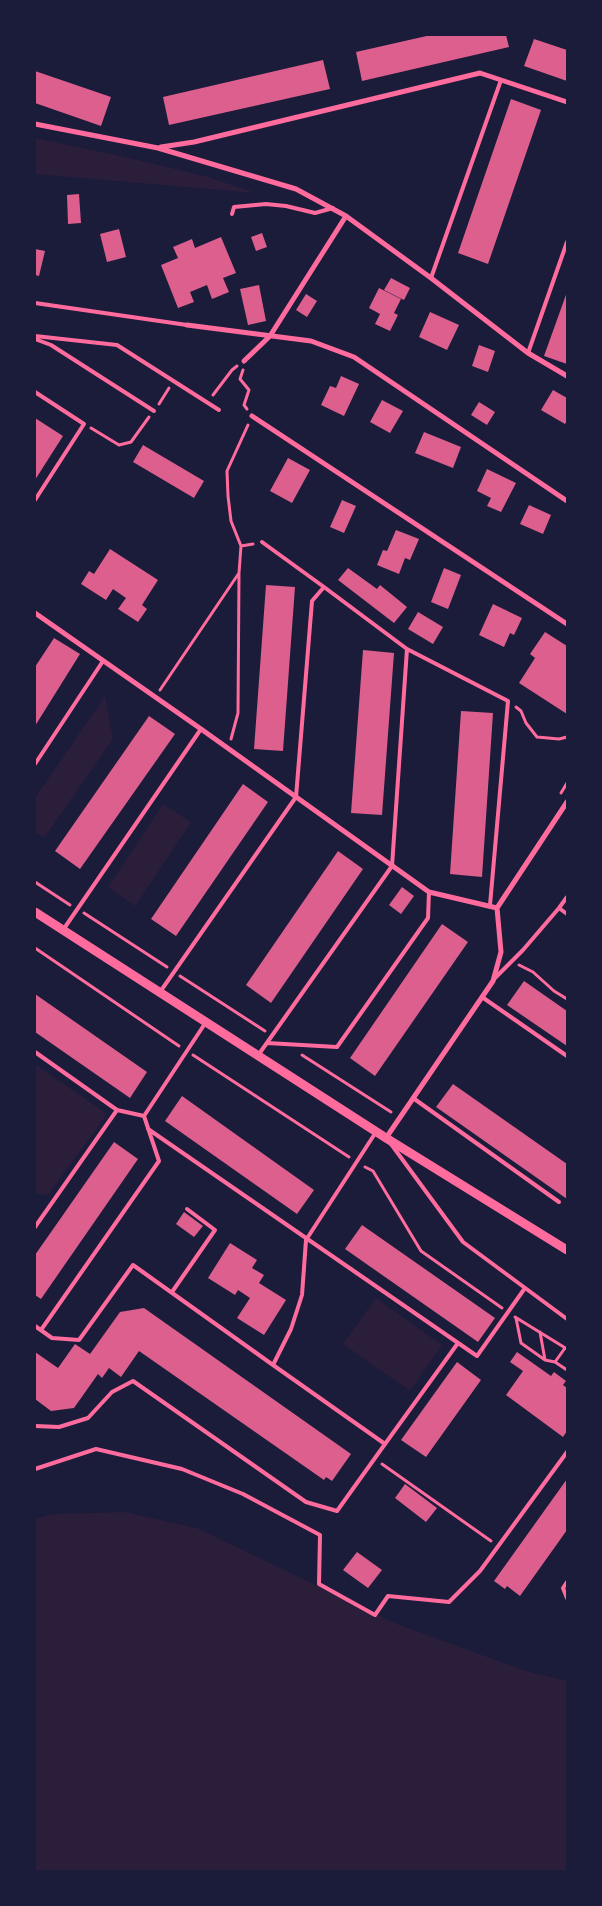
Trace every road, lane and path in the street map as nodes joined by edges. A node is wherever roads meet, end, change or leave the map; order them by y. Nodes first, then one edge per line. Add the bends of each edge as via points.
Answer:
1 (501, 80) junction
2 (567, 102) edge
3 (35, 124) edge
4 (158, 148) junction
5 (333, 208) junction
6 (232, 214) dead end
7 (346, 216) junction
8 (567, 242) edge
9 (432, 278) junction
10 (35, 303) edge
11 (188, 325) joint
12 (270, 336) junction
13 (35, 337) edge
14 (528, 353) junction
15 (244, 361) junction
16 (567, 376) edge
17 (174, 381) junction
18 (35, 392) edge
19 (207, 403) junction
20 (219, 410) dead end
21 (154, 411) junction
22 (252, 416) junction
23 (84, 424) junction
24 (35, 500) edge
25 (567, 500) edge
26 (262, 542) dead end
27 (239, 573) junction
28 (324, 587) junction
29 (35, 613) edge
30 (567, 624) edge
31 (407, 649) junction
32 (103, 661) junction
33 (155, 697) junction
34 (508, 701) junction
35 (201, 729) junction
36 (567, 738) edge
37 (228, 748) junction
38 (35, 764) edge
39 (296, 797) junction
40 (567, 802) edge
41 (392, 866) junction
42 (35, 882) edge
43 (429, 892) junction
44 (567, 897) edge
45 (490, 905) junction
46 (497, 908) junction
47 (559, 908) junction
48 (77, 909) junction
49 (35, 912) edge
50 (567, 914) edge
51 (63, 930) junction
52 (35, 948) edge
53 (512, 961) junction
54 (174, 972) junction
55 (492, 981) junction
56 (160, 992) junction
57 (482, 997) junction
58 (567, 999) edge
59 (206, 1022) junction
60 (272, 1035) junction
61 (267, 1043) junction
62 (286, 1044) junction
63 (187, 1051) junction
64 (35, 1052) edge
65 (258, 1056) junction
66 (567, 1056) edge
67 (413, 1098) junction
68 (117, 1110) junction
69 (144, 1116) junction
70 (400, 1118) junction
71 (148, 1129) junction
72 (376, 1132) junction
73 (386, 1138) junction
74 (356, 1162) junction
75 (559, 1202) dead end
76 (187, 1209) dead end
77 (35, 1227) edge
78 (306, 1240) junction
79 (567, 1250) edge
80 (525, 1288) junction
81 (172, 1292) junction
82 (508, 1312) junction
83 (515, 1317) junction
84 (567, 1319) edge
85 (35, 1326) edge
86 (41, 1330) junction
87 (540, 1332) junction
88 (458, 1343) junction
89 (566, 1349) edge
90 (545, 1360) junction
91 (555, 1362) junction
92 (273, 1365) junction
93 (567, 1370) edge
94 (35, 1426) edge
95 (385, 1444) junction
96 (567, 1452) edge
97 (374, 1459) junction
98 (35, 1469) edge
99 (498, 1546) junction
100 (567, 1582) edge
101 (567, 1598) edge

1 - 2 street
1 - 4 street via 480,74
1 - 9 lane
3 - 4 street
4 - 5 street via 296,189
5 - 6 lane via 315,213 266,204 234,207
5 - 7 street
7 - 9 street
7 - 12 street
8 - 14 lane
9 - 14 street
10 - 11 lane
11 - 12 street
12 - 15 street
12 - 25 street via 311,341 354,358
13 - 17 lane via 117,345
13 - 21 lane
14 - 16 street
15 - 19 path via 232,370
15 - 22 path via 240,380 249,390 244,405
17 - 19 lane
17 - 21 path
18 - 23 lane
19 - 20 lane
21 - 23 path via 131,442 119,445
22 - 27 path via 227,471 231,521 241,546
22 - 30 street
23 - 24 lane
26 - 28 lane
27 - 33 path
27 - 37 path via 238,713
28 - 31 lane
28 - 39 lane via 312,601
29 - 32 street
31 - 34 lane
31 - 41 lane
32 - 33 street
32 - 38 lane
33 - 35 street
34 - 36 path via 521,711 537,738
34 - 45 lane
35 - 37 street
35 - 48 lane
37 - 39 street
39 - 41 street
39 - 54 lane
40 - 46 street
41 - 43 street
41 - 60 lane
42 - 48 path
43 - 45 street
43 - 62 lane via 428,918 337,1047
44 - 47 lane
45 - 46 street
46 - 55 street via 501,952
47 - 50 lane
47 - 53 lane
48 - 51 lane
48 - 54 path
49 - 51 street
51 - 56 street
52 - 63 path
53 - 55 lane
53 - 58 path via 533,972
54 - 56 lane
54 - 60 path
55 - 57 street
56 - 59 street
57 - 66 lane
57 - 67 street
59 - 63 lane
59 - 65 street
60 - 61 lane
61 - 62 lane
61 - 65 lane
62 - 70 path
63 - 69 lane
63 - 74 path
64 - 68 lane
65 - 72 street
67 - 70 street
67 - 75 lane
68 - 69 lane
68 - 77 lane
69 - 71 lane
70 - 73 street
71 - 78 lane
71 - 86 lane via 159,1161
72 - 73 street
72 - 74 lane
73 - 79 street
73 - 80 lane via 463,1242
74 - 78 lane
74 - 82 path via 373,1171 421,1251
76 - 81 lane via 215,1230
78 - 88 lane via 340,1260
78 - 92 lane via 302,1296 291,1329
80 - 82 lane
80 - 84 lane
81 - 86 lane via 133,1265 79,1340 52,1338
81 - 92 lane
82 - 83 path
82 - 88 lane via 477,1356
83 - 87 path
83 - 90 path via 522,1344
85 - 86 lane
87 - 89 path
87 - 90 path
88 - 95 lane
89 - 91 path
90 - 91 path
91 - 93 path
92 - 95 lane
94 - 97 lane via 60,1427 88,1418 112,1392 133,1381 306,1502 337,1511
95 - 97 lane
96 - 99 lane
97 - 99 path
98 - 99 lane via 96,1449 182,1469 243,1494 320,1535 319,1584 375,1615 388,1596 449,1602 480,1571
100 - 101 lane via 563,1588

